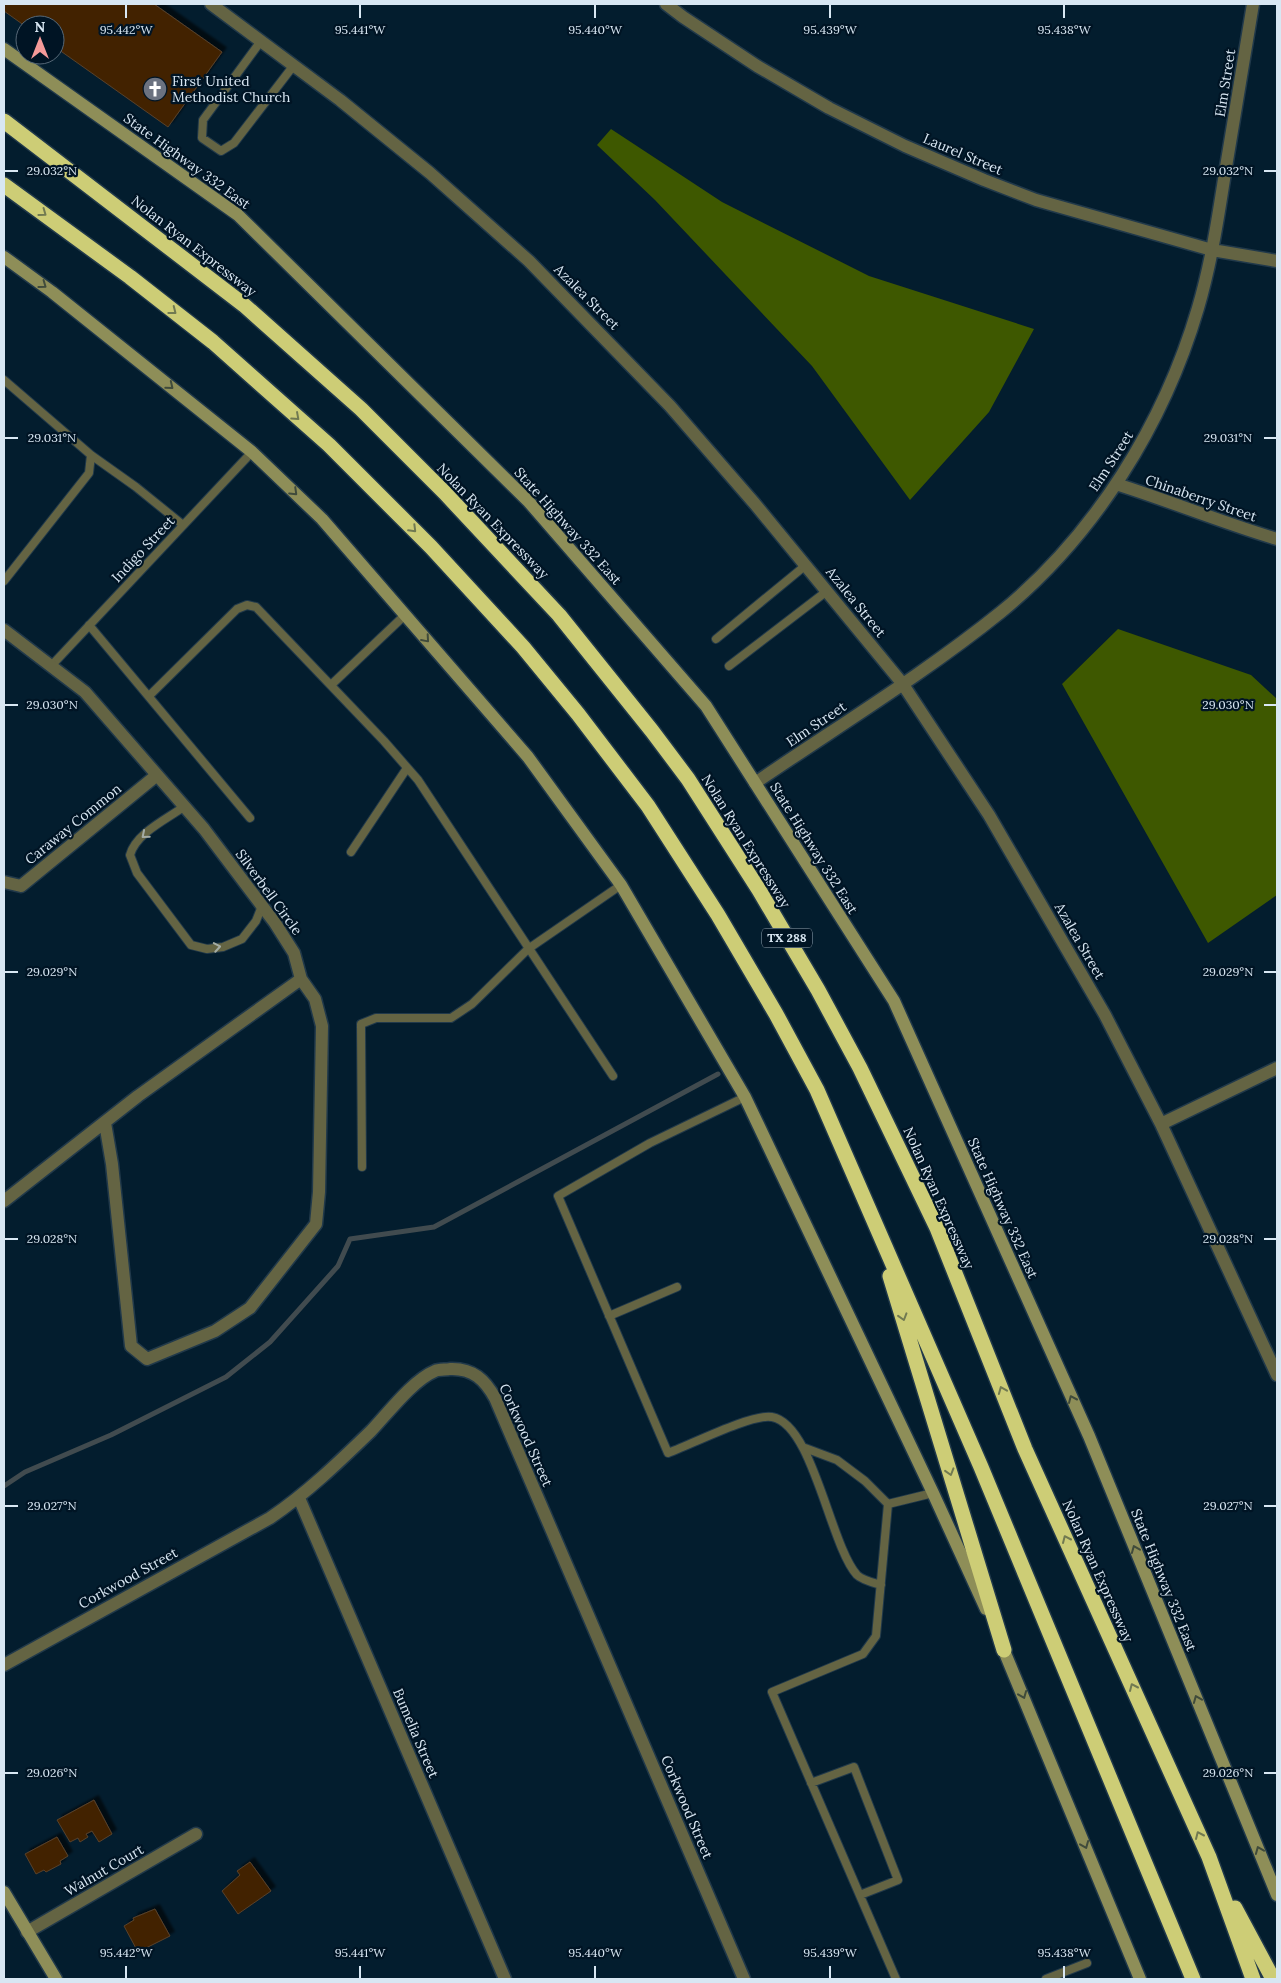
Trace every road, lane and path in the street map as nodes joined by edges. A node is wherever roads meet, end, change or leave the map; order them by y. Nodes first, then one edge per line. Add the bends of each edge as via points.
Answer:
1 (211, 4) edge
2 (666, 4) edge
3 (1253, 4) edge
4 (261, 41) junction
5 (4, 49) edge
6 (294, 65) junction
7 (4, 121) edge
8 (4, 185) edge
9 (1212, 250) junction
10 (4, 256) edge
11 (1277, 261) edge
12 (4, 380) edge
13 (252, 452) junction
14 (91, 455) junction
15 (1116, 484) junction
16 (183, 526) junction
17 (1277, 539) edge
18 (806, 565) junction
19 (4, 581) edge
20 (827, 591) junction
21 (405, 615) junction
22 (89, 624) junction
23 (4, 630) edge
24 (716, 639) dead end
25 (52, 665) junction
26 (729, 666) dead end
27 (902, 683) junction
28 (331, 685) junction
29 (149, 696) junction
30 (407, 768) junction
31 (157, 775) junction
32 (755, 783) junction
33 (185, 806) junction
34 (250, 818) dead end
35 (351, 852) dead end
36 (4, 882) edge
37 (621, 885) junction
38 (262, 906) junction
39 (528, 949) junction
40 (301, 979) junction
41 (1277, 1068) edge
42 (613, 1076) dead end
43 (745, 1097) junction
44 (105, 1123) junction
45 (1161, 1124) junction
46 (362, 1167) dead end
47 (4, 1201) edge
48 (868, 1203) junction
49 (676, 1287) dead end
50 (609, 1316) junction
51 (1274, 1357) edge
52 (1277, 1375) edge
53 (805, 1448) junction
54 (934, 1493) junction
55 (299, 1498) junction
56 (888, 1504) junction
57 (881, 1586) junction
58 (1004, 1650) junction
59 (4, 1665) edge
60 (812, 1783) junction
61 (196, 1834) dead end
62 (1209, 1857) junction
63 (4, 1892) edge
64 (860, 1895) junction
65 (1277, 1895) edge
66 (27, 1932) junction
67 (1087, 1963) dead end
68 (56, 1979) edge
69 (505, 1979) edge
70 (744, 1979) edge
71 (896, 1979) edge
72 (1046, 1979) edge
73 (1140, 1979) edge
74 (1193, 1979) edge
75 (1253, 1979) edge
76 (1273, 1979) edge

1 - 4 street, Azalea Street
2 - 9 street, Laurel Street via 757,66 829,108 905,146 1036,200
3 - 9 street, Elm Street
4 - 6 street, Azalea Street
4 - 6 lane via 203,120 202,138 221,151 234,143
5 - 32 main road, State Highway 332 East via 238,215 529,502 706,706
6 - 18 street, Azalea Street via 430,173 529,261 670,406
62 -> 7 highway, Nolan Ryan Expressway / TX 288 via 1026,1449 938,1228 818,990 688,779 559,615 361,409 244,305
8 -> 48 highway via 213,342 335,451 431,547 523,647 631,783 718,915 817,1090
9 - 11 street, Laurel Street
9 - 15 street, Elm Street via 1198,310 1179,364 1142,442
10 -> 13 main road
12 - 14 lane
13 - 16 lane, Indigo Street
13 -> 21 main road via 322,518
14 - 16 lane
14 - 19 lane via 89,473
15 - 17 street, Chinaberry Street
15 - 27 street, Elm Street via 1076,537 1037,579 1002,611
16 - 22 lane, Indigo Street
18 - 20 street, Azalea Street
18 - 24 lane
20 - 26 lane
20 - 27 street, Azalea Street
21 - 28 lane
21 -> 37 main road via 528,757
22 - 25 lane, Indigo Street
22 - 29 lane
23 - 25 street, Silverbell Circle
25 - 31 street, Silverbell Circle via 85,692
27 - 32 street, Elm Street
27 - 45 street, Azalea Street via 989,816 1048,915 1133,1066
28 - 29 lane via 256,607 247,604 237,609
28 - 30 lane
29 - 34 lane
30 - 35 lane
30 - 39 lane
31 - 33 street, Silverbell Circle
31 - 36 street, Caraway Common via 21,886
65 -> 32 main road, State Highway 332 East via 1089,1436 894,1001
33 - 38 street, Silverbell Circle
33 -> 38 lane via 146,833 136,842 130,855 137,873 192,945 206,949 223,947 242,939 256,922
37 - 39 lane
37 - 43 main road
38 - 40 street, Silverbell Circle via 294,953
39 - 42 lane
39 - 46 lane via 472,1004 450,1018 376,1018 361,1024
40 - 44 street
40 - 44 street, Silverbell Circle via 315,999 322,1026 316,1224 250,1308 215,1331 147,1359 131,1346
41 - 45 street
43 - 50 lane via 650,1143 558,1196
43 - 54 main road
44 - 47 street
45 - 51 street, Azalea Street
48 -> 58 highway
48 - 74 highway
49 - 50 lane
50 - 53 lane via 668,1453 757,1418 774,1417 788,1427
51 - 52 street, Azalea Street
53 - 56 lane via 837,1460
53 - 57 lane via 847,1560 858,1576
54 - 56 lane
54 - 58 main road
55 - 59 street, Corkwood Street via 270,1518
55 - 69 street, Bumelia Street
55 - 70 street, Corkwood Street via 436,1370 474,1373 487,1385
56 - 57 lane
57 - 60 lane via 876,1636 863,1654 772,1692
58 -> 73 main road
60 - 64 lane
60 - 64 lane via 854,1767 898,1880
61 - 66 street, Walnut Court
62 - 75 highway, Nolan Ryan Expressway / TX 288
62 - 76 highway
63 - 66 main road
64 - 71 lane
66 - 68 main road
67 - 72 lane

